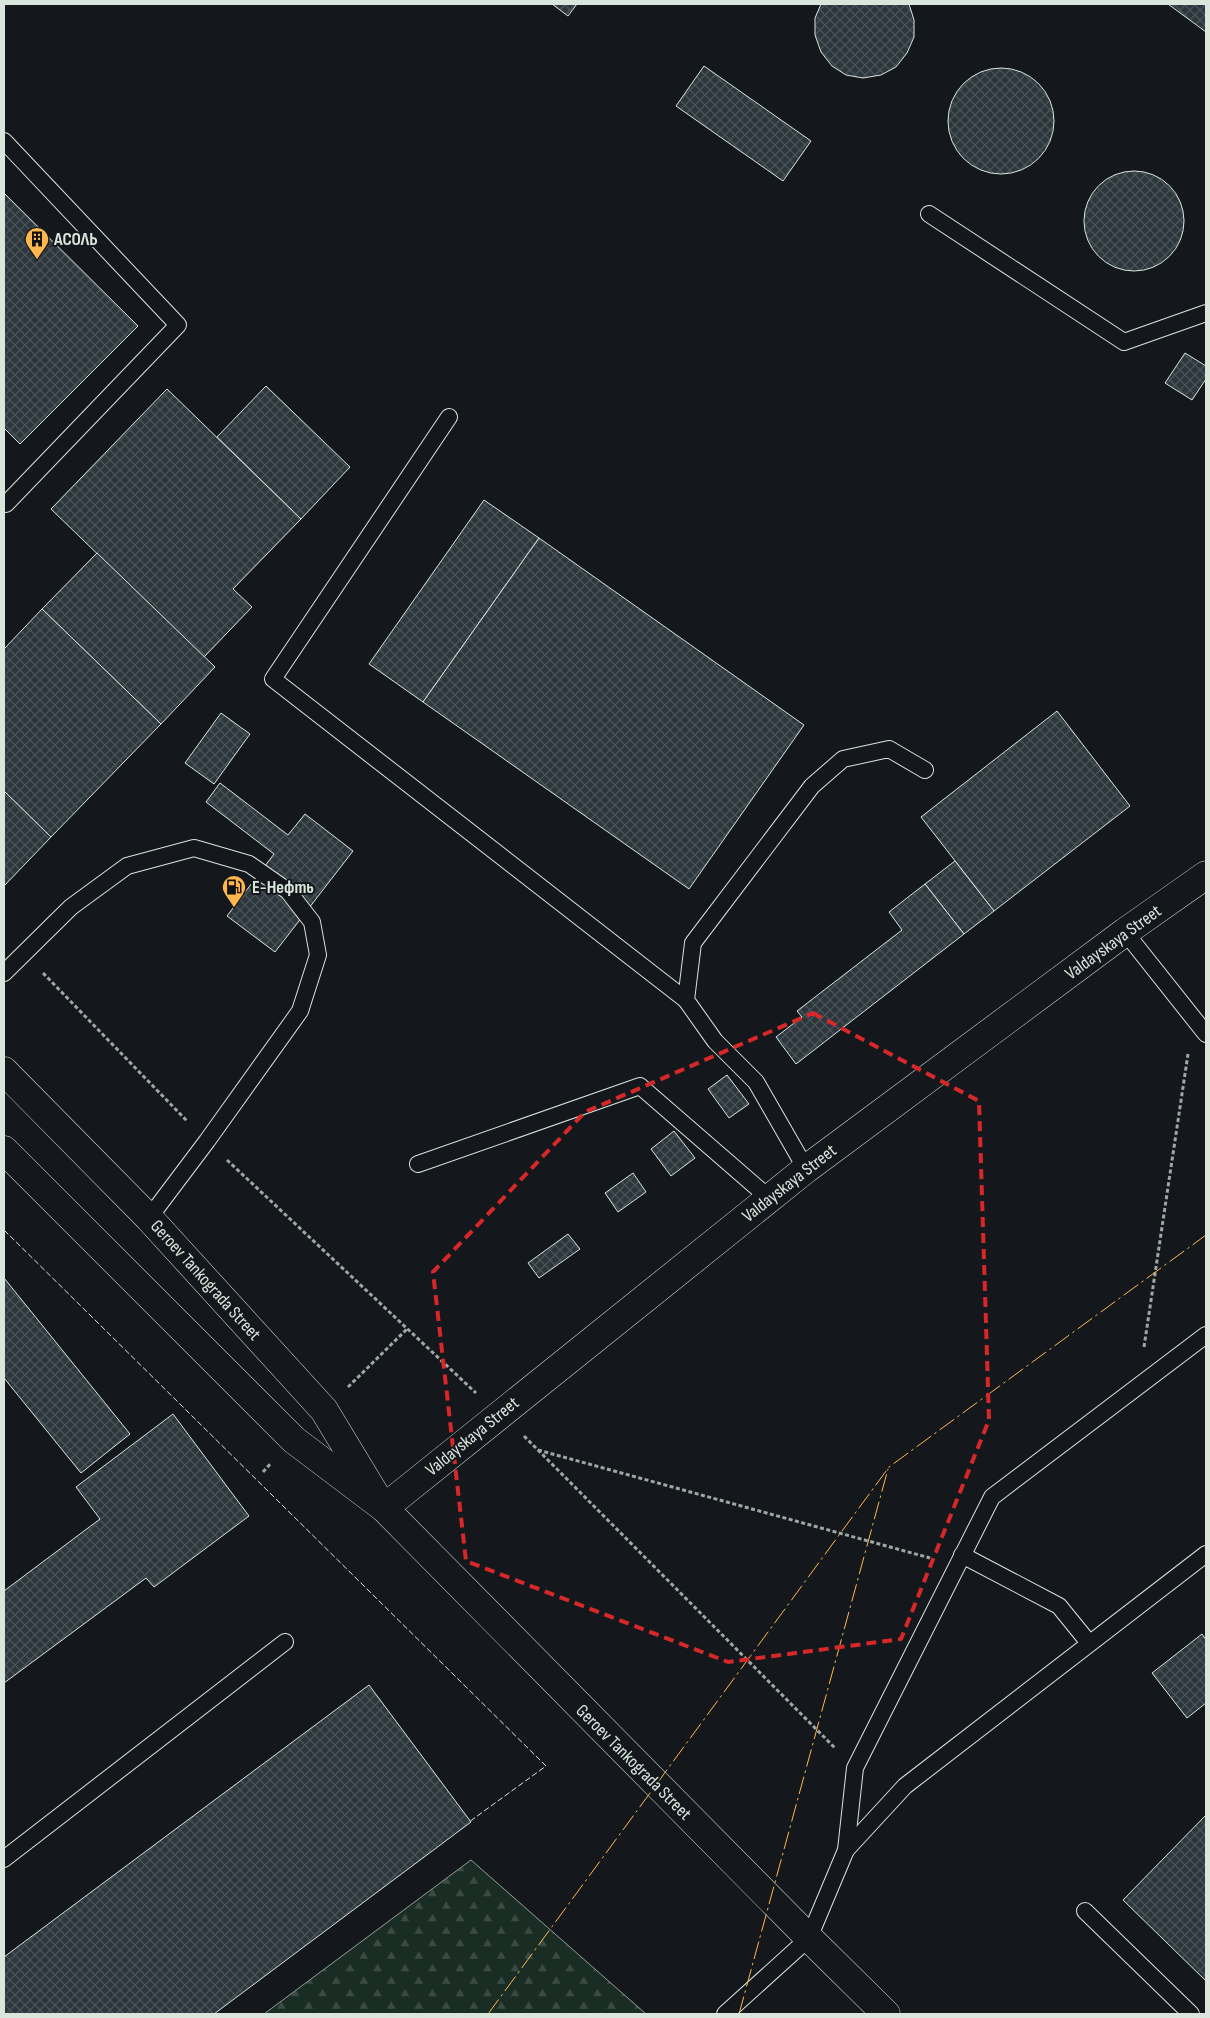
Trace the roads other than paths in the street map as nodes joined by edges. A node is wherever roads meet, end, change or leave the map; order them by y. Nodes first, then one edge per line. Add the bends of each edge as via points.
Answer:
1 (4, 141) edge
2 (929, 214) dead end
3 (1206, 313) edge
4 (449, 417) dead end
5 (4, 502) edge
6 (925, 770) dead end
7 (1206, 875) edge
8 (1125, 932) junction
9 (4, 973) edge
10 (686, 1000) junction
11 (1206, 1034) edge
12 (4, 1071) edge
13 (4, 1150) edge
14 (418, 1164) dead end
15 (806, 1169) junction
16 (768, 1198) junction
17 (149, 1218) junction
18 (1206, 1336) edge
19 (384, 1508) junction
20 (1206, 1554) edge
21 (960, 1560) junction
22 (286, 1642) dead end
23 (1089, 1643) junction
24 (846, 1850) junction
25 (4, 1859) edge
26 (1085, 1911) dead end
27 (809, 1938) junction
28 (725, 2014) edge
29 (886, 2014) edge
30 (1191, 2014) edge

1 - 5 lane via 178,325 6,504
2 - 3 lane via 1124,342
4 - 10 lane via 273,679
6 - 10 lane via 889,749 843,759 812,786 693,943
7 - 8 main road, Valdayskaya Street
8 - 11 lane
8 - 15 main road, Valdayskaya Street
9 - 17 lane via 70,907 128,866 194,848 249,864 288,891 312,922 318,955 300,1011
10 - 15 lane via 715,1041 756,1082
12 - 17 main road, Geroev Tankograda Street
13 - 19 main road, Geroev Tankograda Street via 294,1440
14 - 16 lane via 640,1086
15 - 16 main road, Valdayskaya Street
16 - 19 main road, Valdayskaya Street
17 - 19 main road, Geroev Tankograda Street via 324,1410
18 - 21 lane via 992,1497
19 - 27 main road, Geroev Tankograda Street
20 - 23 lane
21 - 23 lane via 1059,1606
21 - 24 lane via 855,1768
22 - 25 lane
23 - 24 lane via 904,1786
24 - 27 lane
26 - 30 lane
27 - 28 lane
27 - 29 main road, Geroev Tankograda Street

